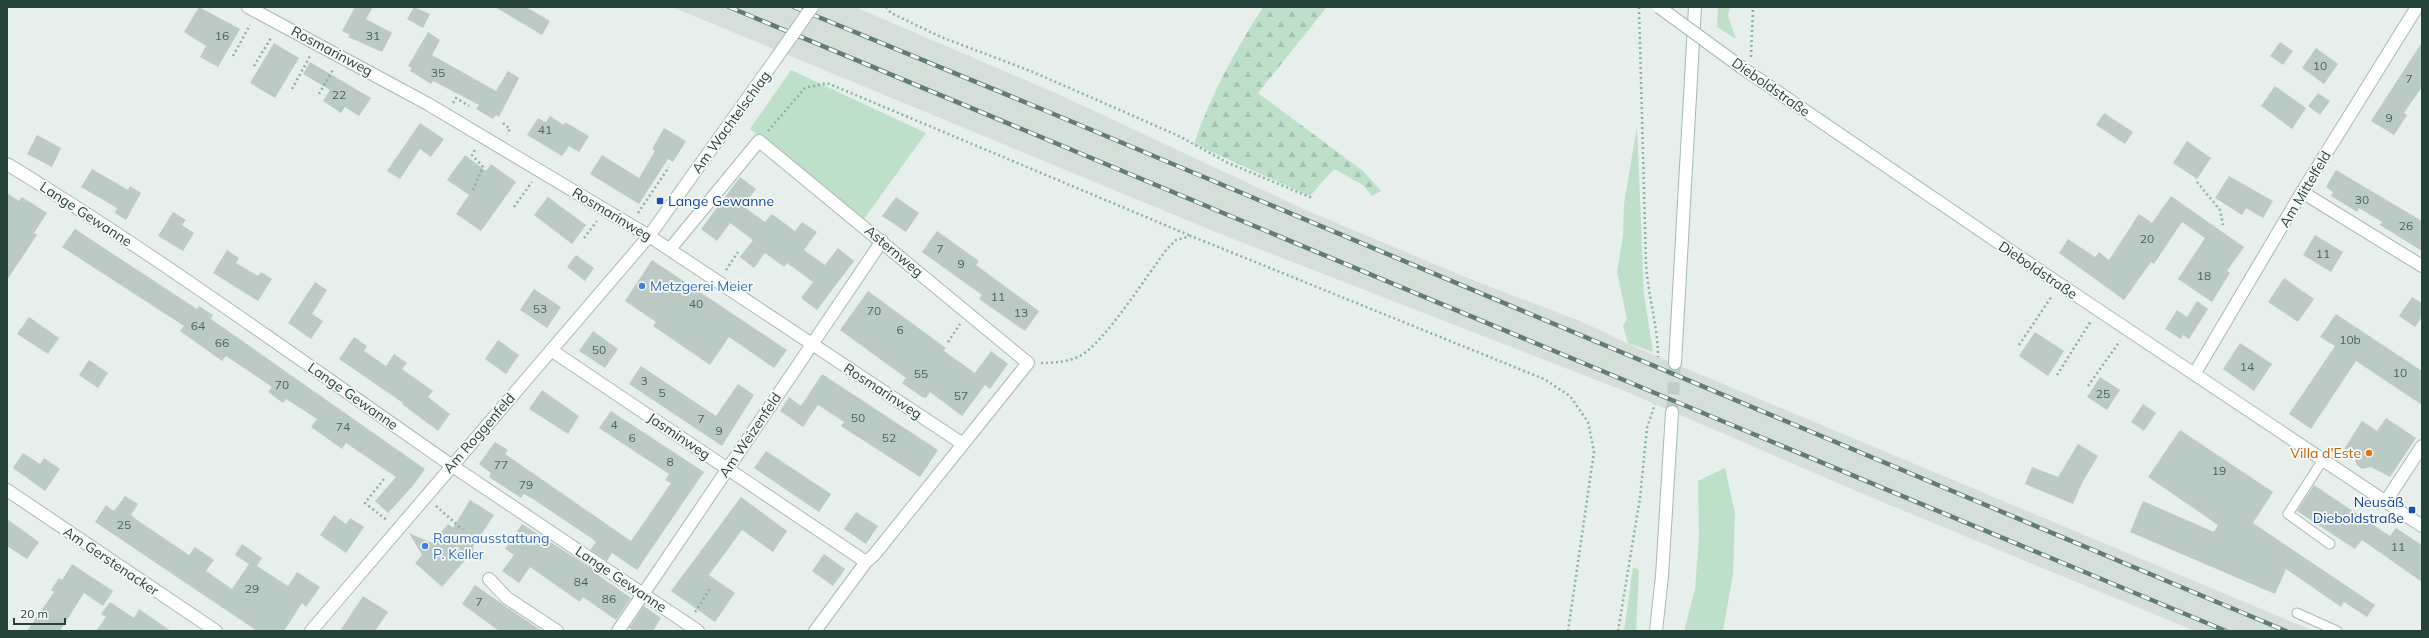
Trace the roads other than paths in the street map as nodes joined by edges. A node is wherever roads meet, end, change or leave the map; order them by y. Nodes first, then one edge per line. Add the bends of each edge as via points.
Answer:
1 (812, 7) edge
2 (1659, 7) edge
3 (1695, 7) edge
4 (2417, 7) edge
5 (253, 9) edge
6 (7, 164) edge
7 (2302, 192) junction
8 (649, 236) junction
9 (882, 241) junction
10 (670, 250) junction
11 (2422, 266) edge
12 (810, 344) junction
13 (551, 350) junction
14 (1675, 364) tunnel mouth
15 (2195, 373) junction
16 (1672, 412) tunnel mouth
17 (963, 444) junction
18 (2422, 446) edge
19 (2324, 458) junction
20 (452, 465) junction
21 (728, 469) junction
22 (7, 490) edge
23 (2386, 501) junction
24 (2422, 526) edge
25 (2330, 544) dead end
26 (866, 562) junction
27 (489, 579) dead end
28 (644, 594) junction
29 (2297, 613) dead end
30 (216, 631) edge
31 (310, 631) edge
32 (557, 631) edge
33 (618, 631) edge
34 (698, 631) edge
35 (815, 631) edge
36 (1656, 631) edge
37 (2337, 631) edge

1 - 8 street, Am Wachtelschlag, bridge
2 - 15 street, Dieboldstraße, bridge via 1746,70
3 - 14 street
4 - 7 street, Am Mittelfeld
5 - 8 street, Rosmarinweg via 342,56
6 - 20 street, Lange Gewanne via 71,203 207,294
7 - 11 street
7 - 15 street, Am Mittelfeld
8 - 10 street, Rosmarinweg
8 - 13 street, Am Roggenfeld
9 - 10 street, Asternweg via 759,141
9 - 12 street, Am Weizenfeld
9 - 17 street, Asternweg via 1028,363
10 - 12 street, Rosmarinweg
12 - 17 street, Rosmarinweg
12 - 21 street, Am Weizenfeld
13 - 20 street, Am Roggenfeld
13 - 21 street, Jasminweg
15 - 19 street, Dieboldstraße
16 - 36 street
17 - 26 street
18 - 23 street
19 - 23 street, Dieboldstraße
19 - 25 lane via 2288,514
20 - 28 street, Lange Gewanne
20 - 31 street, Am Roggenfeld
21 - 26 street, Jasminweg
21 - 28 street, Am Weizenfeld
22 - 30 street, Am Gerstenacker
23 - 24 street, Dieboldstraße
26 - 35 street
27 - 32 street via 507,598
28 - 33 street, Am Weizenfeld
28 - 34 street, Lange Gewanne
29 - 37 lane

